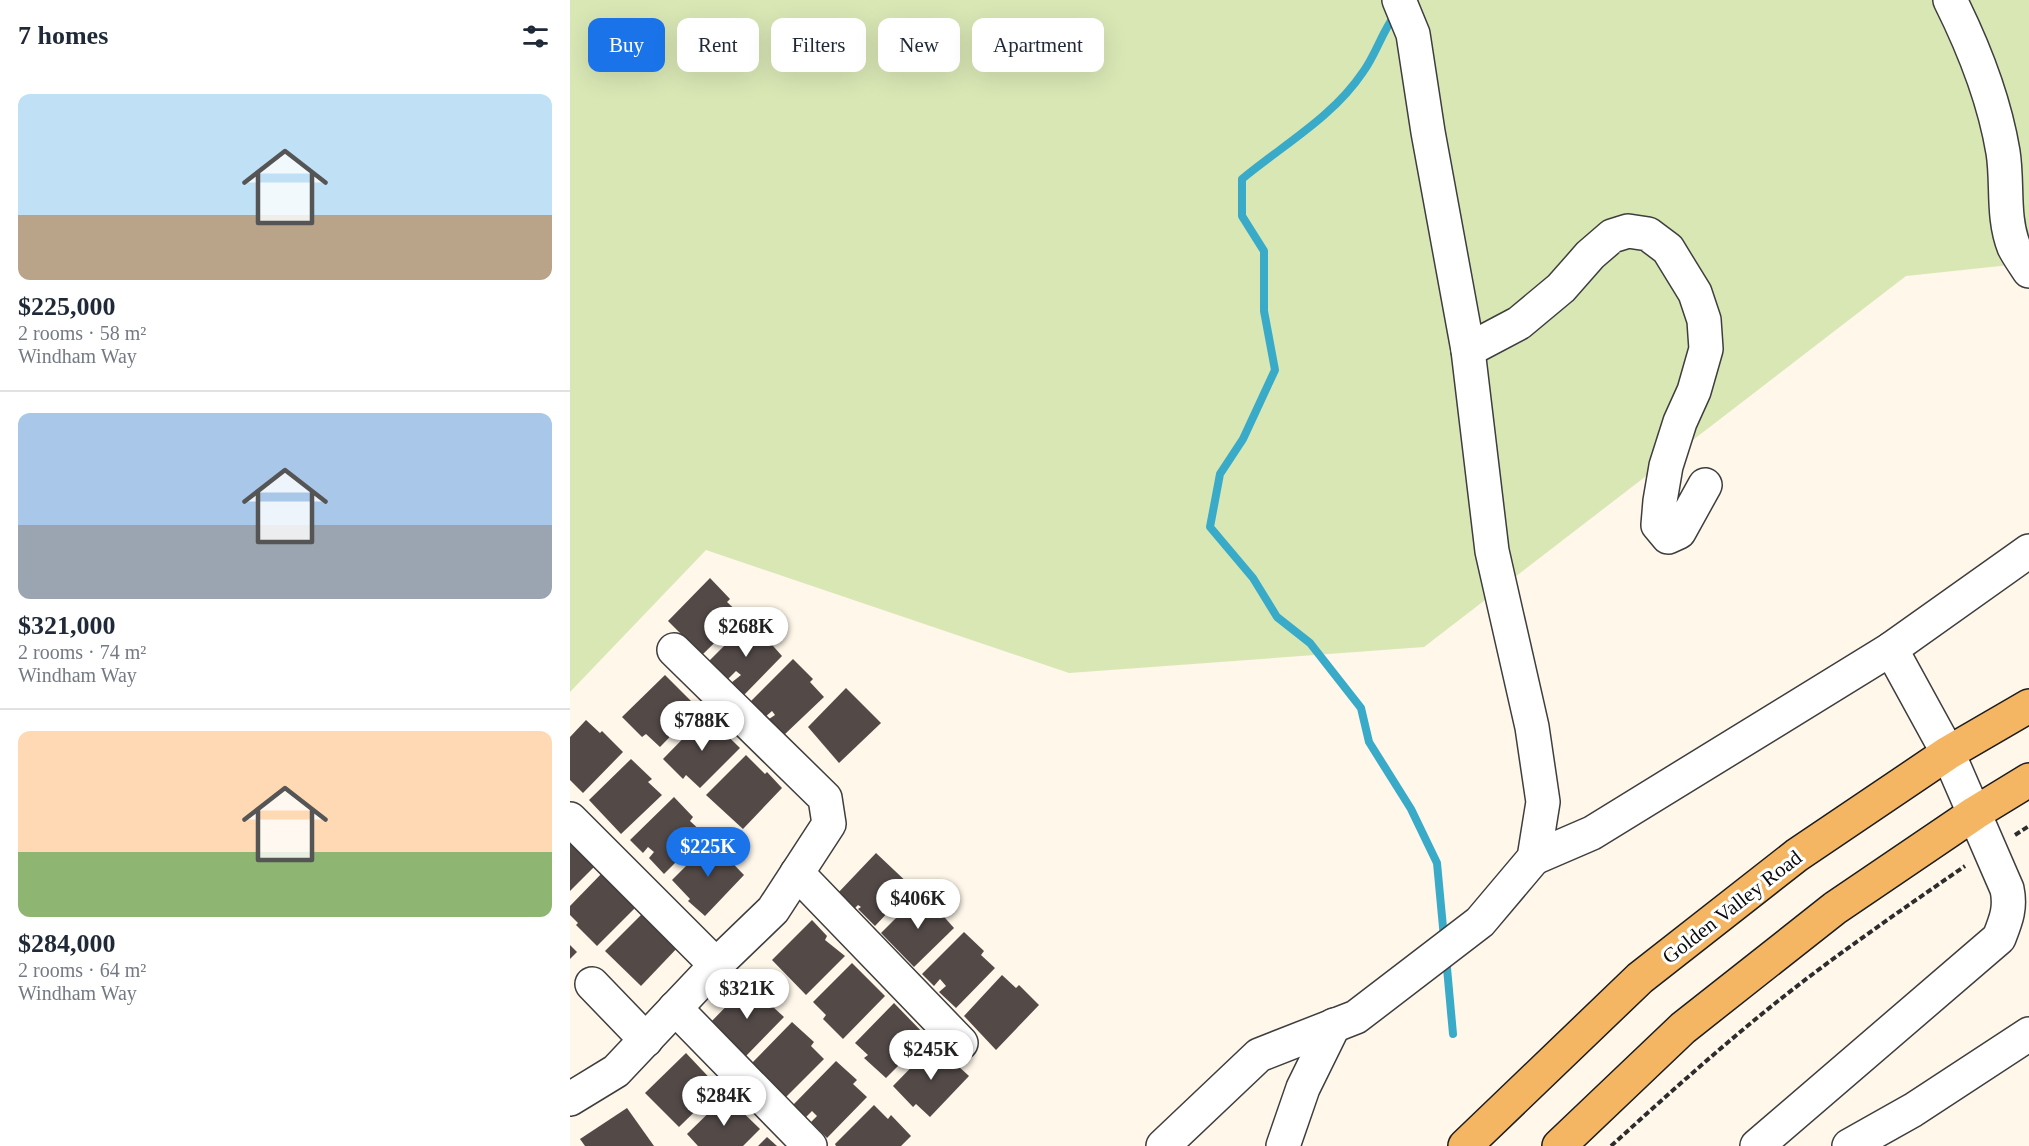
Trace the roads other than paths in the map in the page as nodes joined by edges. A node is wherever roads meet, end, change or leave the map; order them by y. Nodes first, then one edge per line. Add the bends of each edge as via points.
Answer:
1 (1399, 0) edge
2 (1950, 0) edge
3 (2029, 271) edge
4 (1468, 350) junction
5 (1705, 485) dead end
6 (2029, 551) edge
7 (1891, 649) junction
8 (674, 650) dead end
9 (2029, 706) edge
10 (1948, 753) junction
11 (2029, 780) edge
12 (1975, 813) junction
13 (570, 819) edge
14 (1534, 858) junction
15 (797, 873) junction
16 (716, 965) junction
17 (592, 984) dead end
18 (675, 1008) junction
19 (1334, 1025) junction
20 (2029, 1034) edge
21 (646, 1040) junction
22 (961, 1043) dead end
23 (570, 1099) edge
24 (810, 1146) edge
25 (1163, 1146) edge
26 (1283, 1146) edge
27 (1465, 1146) edge
28 (1559, 1146) edge
29 (1757, 1146) edge
30 (1849, 1146) edge

1 - 4 street via 1413,34
2 - 3 street via 1971,41 1992,103 2003,153 2007,218 2014,248
4 - 5 street via 1519,323 1561,288 1612,236 1628,231 1648,234 1668,249 1695,293 1704,320 1706,349 1666,466 1658,525 1668,537 1679,532
4 - 14 street via 1492,551 1532,727 1543,802
6 - 7 street
7 - 10 street
7 - 14 street via 1592,833
8 - 15 street via 825,798 830,824
9 - 10 main road, Golden Valley Road
10 - 12 street
10 - 27 main road, Golden Valley Road via 1797,855 1640,978
11 - 12 main road
12 - 28 main road via 1836,908 1683,1028
12 - 29 street via 2010,902 1999,938
13 - 16 street
14 - 19 street via 1480,922 1356,1017
15 - 16 street via 772,909
15 - 22 street
16 - 18 street
17 - 21 street
18 - 21 street
18 - 24 street
19 - 25 street via 1259,1055
19 - 26 street via 1303,1088
20 - 30 street via 1913,1110
21 - 23 street via 616,1071

